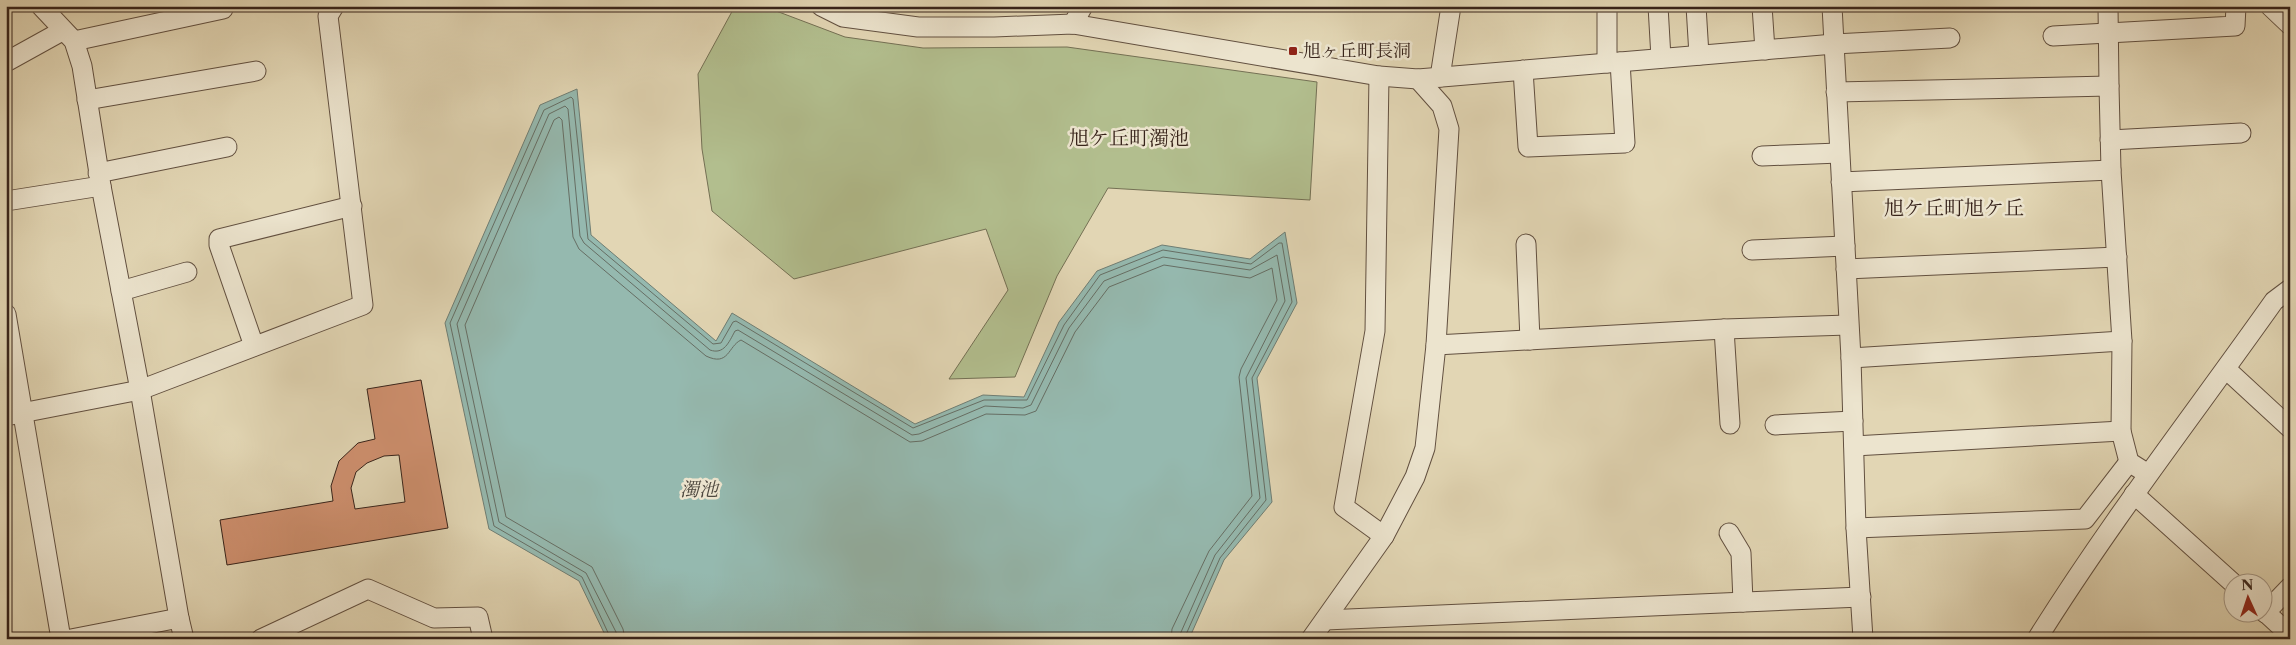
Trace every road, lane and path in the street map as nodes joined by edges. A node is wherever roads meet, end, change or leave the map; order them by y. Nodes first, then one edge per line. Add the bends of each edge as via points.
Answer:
1 (41, 6) edge
2 (334, 6) edge
3 (821, 6) edge
4 (1083, 6) edge
5 (1451, 6) edge
6 (1607, 6) edge
7 (1658, 6) edge
8 (1696, 6) edge
9 (1762, 6) edge
10 (1832, 6) edge
11 (2108, 6) edge
12 (2236, 6) edge
13 (2270, 6) edge
14 (222, 9) dead end
15 (1074, 24) junction
16 (2290, 25) edge
17 (2109, 32) junction
18 (68, 36) junction
19 (2053, 36) dead end
20 (1950, 38) dead end
21 (1834, 44) junction
22 (1764, 50) junction
23 (1699, 55) junction
24 (1662, 58) junction
25 (6, 62) edge
26 (1614, 62) junction
27 (1523, 70) junction
28 (256, 71) dead end
29 (1379, 76) junction
30 (1440, 76) junction
31 (1418, 80) junction
32 (2109, 86) junction
33 (1836, 92) junction
34 (88, 100) junction
35 (2241, 133) dead end
36 (2110, 140) junction
37 (227, 147) dead end
38 (1840, 153) junction
39 (1762, 156) dead end
40 (2111, 170) junction
41 (100, 179) junction
42 (1841, 182) junction
43 (6, 201) edge
44 (352, 206) junction
45 (1526, 244) dead end
46 (1845, 246) junction
47 (1752, 250) dead end
48 (2117, 257) junction
49 (1846, 269) junction
50 (187, 272) dead end
51 (2290, 288) edge
52 (121, 291) junction
53 (6, 314) edge
54 (1848, 325) junction
55 (1724, 329) junction
56 (8, 335) edge
57 (1530, 340) junction
58 (2122, 341) junction
59 (1436, 345) junction
60 (254, 346) junction
61 (1850, 358) junction
62 (2226, 369) junction
63 (140, 390) junction
64 (15, 415) edge
65 (1853, 421) junction
66 (1730, 424) dead end
67 (1775, 425) dead end
68 (2290, 428) edge
69 (2121, 431) junction
70 (1854, 446) junction
71 (2129, 462) junction
72 (2148, 474) junction
73 (2134, 494) junction
74 (1856, 528) junction
75 (1729, 533) dead end
76 (1384, 536) junction
77 (2224, 575) edge
78 (2290, 586) edge
79 (1861, 597) junction
80 (1743, 602) junction
81 (2274, 602) edge
82 (179, 618) junction
83 (1325, 620) junction
84 (2274, 621) edge
85 (2290, 635) edge
86 (61, 639) edge
87 (71, 639) edge
88 (184, 639) edge
89 (261, 639) edge
90 (483, 639) edge
91 (1311, 639) edge
92 (1863, 639) edge
93 (2037, 639) edge

1 - 18 street
2 - 44 street via 328,16
3 - 15 street via 843,17 918,27
4 - 15 street
5 - 30 street
6 - 26 street
7 - 24 street
8 - 23 street
9 - 22 street
10 - 21 street
11 - 17 street
12 - 17 street via 2235,26
13 - 16 street
14 - 18 street
15 - 29 street
17 - 19 street
17 - 32 street
18 - 25 street
18 - 34 street via 82,66
20 - 21 street
21 - 22 street
21 - 33 street
22 - 23 street
23 - 24 street
24 - 26 street
26 - 27 street
26 - 27 street via 1625,143 1528,147
27 - 30 street
28 - 34 street
29 - 31 street
29 - 76 street via 1376,330 1344,507
30 - 31 street
31 - 59 street via 1442,106 1448,128
32 - 33 street
32 - 36 street
33 - 38 street
34 - 41 street
35 - 36 street
36 - 40 street
37 - 41 street
38 - 39 street
38 - 42 street
40 - 42 street
40 - 48 street
41 - 43 street
41 - 52 street
42 - 46 street
44 - 60 street via 363,305
44 - 60 street via 219,239
45 - 57 street
46 - 47 street
46 - 49 street
48 - 49 street
48 - 58 street
49 - 54 street
50 - 52 street
51 - 62 street via 2274,302
52 - 63 street
53 - 56 street
54 - 55 street
54 - 61 street
55 - 57 street
55 - 66 street
56 - 64 street
57 - 59 street
58 - 61 street
58 - 69 street
59 - 76 street via 1425,448 1415,477
60 - 63 street
61 - 65 street
62 - 68 street
62 - 72 street
63 - 64 street
63 - 82 street
64 - 86 street
65 - 67 street
65 - 70 street
69 - 70 street
69 - 71 street
70 - 74 street
71 - 72 street
71 - 74 street via 2085,519
72 - 73 street
73 - 77 street
73 - 93 street
74 - 79 street
75 - 80 street via 1741,553
76 - 83 street
78 - 81 street
79 - 80 street
79 - 92 street
80 - 83 street
82 - 87 street
82 - 88 street
83 - 91 street
84 - 85 street
89 - 90 street via 368,589 434,618 478,617

